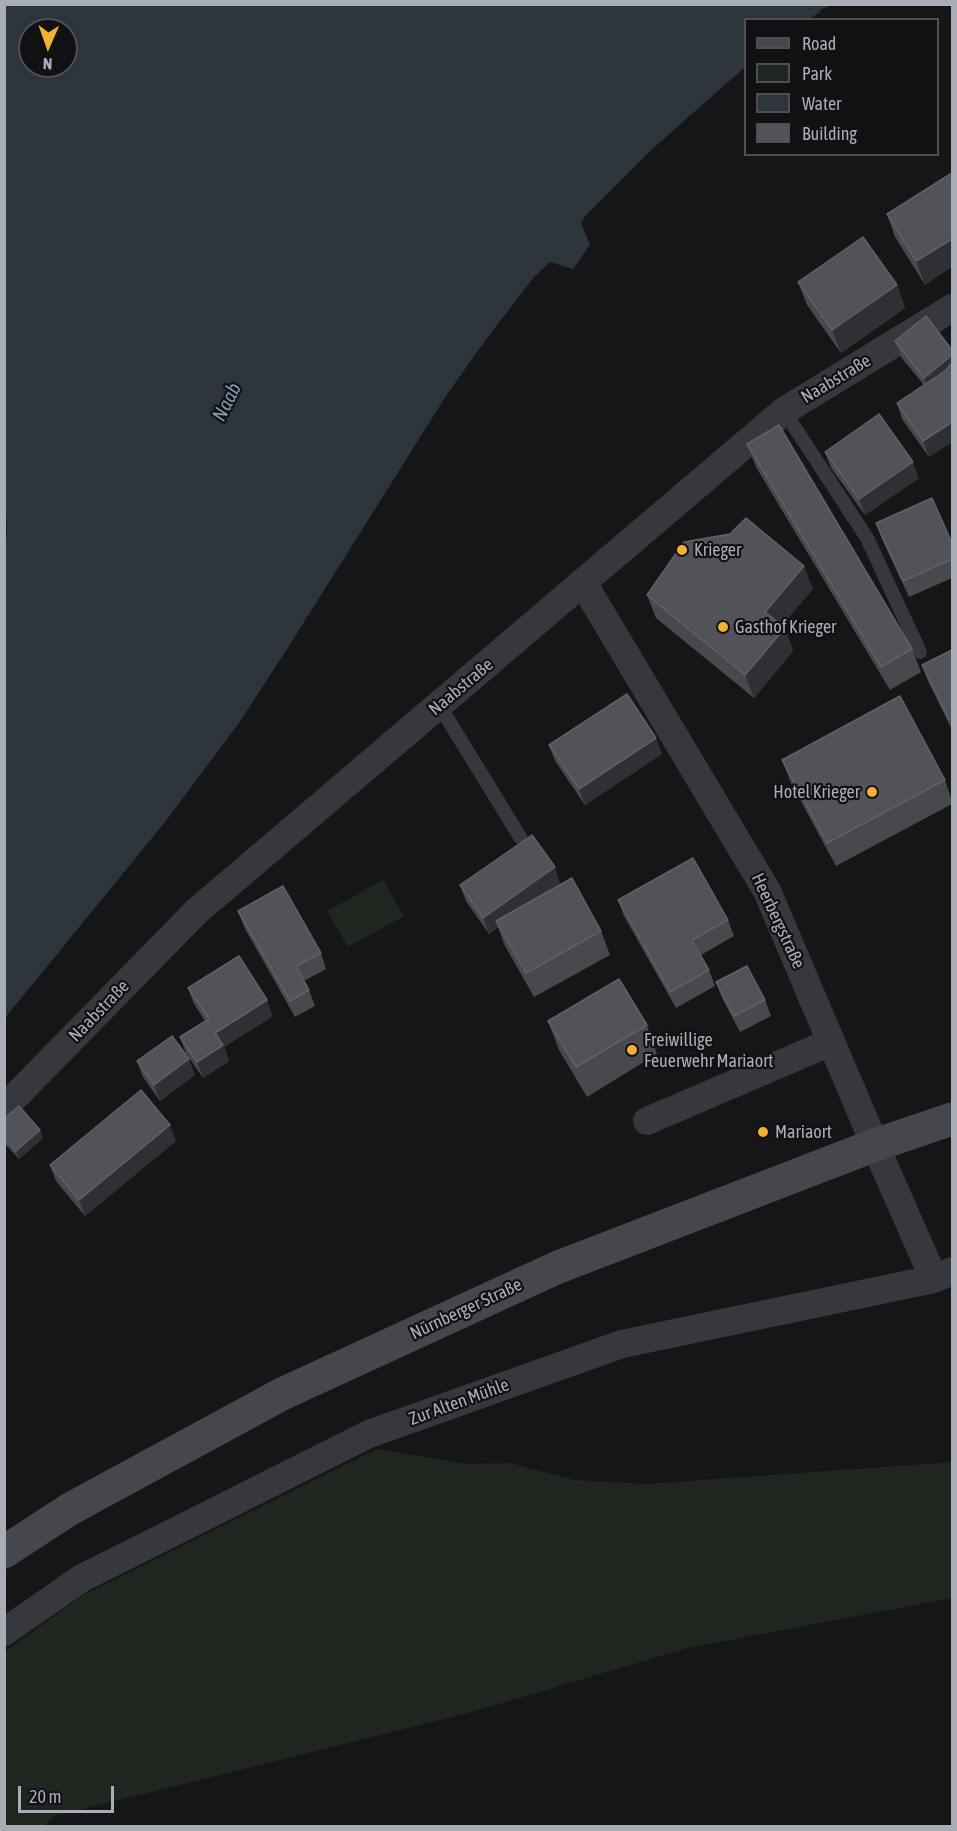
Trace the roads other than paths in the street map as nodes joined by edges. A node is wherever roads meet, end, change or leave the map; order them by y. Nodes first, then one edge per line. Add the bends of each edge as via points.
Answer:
1 (952, 308) edge
2 (784, 411) junction
3 (583, 583) junction
4 (920, 652) dead end
5 (439, 705) junction
6 (520, 837) dead end
7 (831, 1042) junction
8 (4, 1108) edge
9 (952, 1119) edge
10 (647, 1120) dead end
11 (875, 1145) junction
12 (943, 1275) edge
13 (4, 1552) edge
14 (4, 1632) edge

1 - 2 street, Naabstraße
2 - 3 street, Naabstraße
2 - 4 lane via 867,538
3 - 5 street, Naabstraße
3 - 7 street, Heerbergstraße via 767,891
5 - 6 lane
5 - 8 street, Naabstraße via 197,911
7 - 10 street
7 - 11 street, Heerbergstraße
9 - 11 main road, Nürnberger Straße
11 - 12 street, Heerbergstraße
11 - 13 main road, Nürnberger Straße via 556,1268 292,1389 70,1509
12 - 14 street, Zur Alten Mühle via 622,1344 369,1434 81,1578

